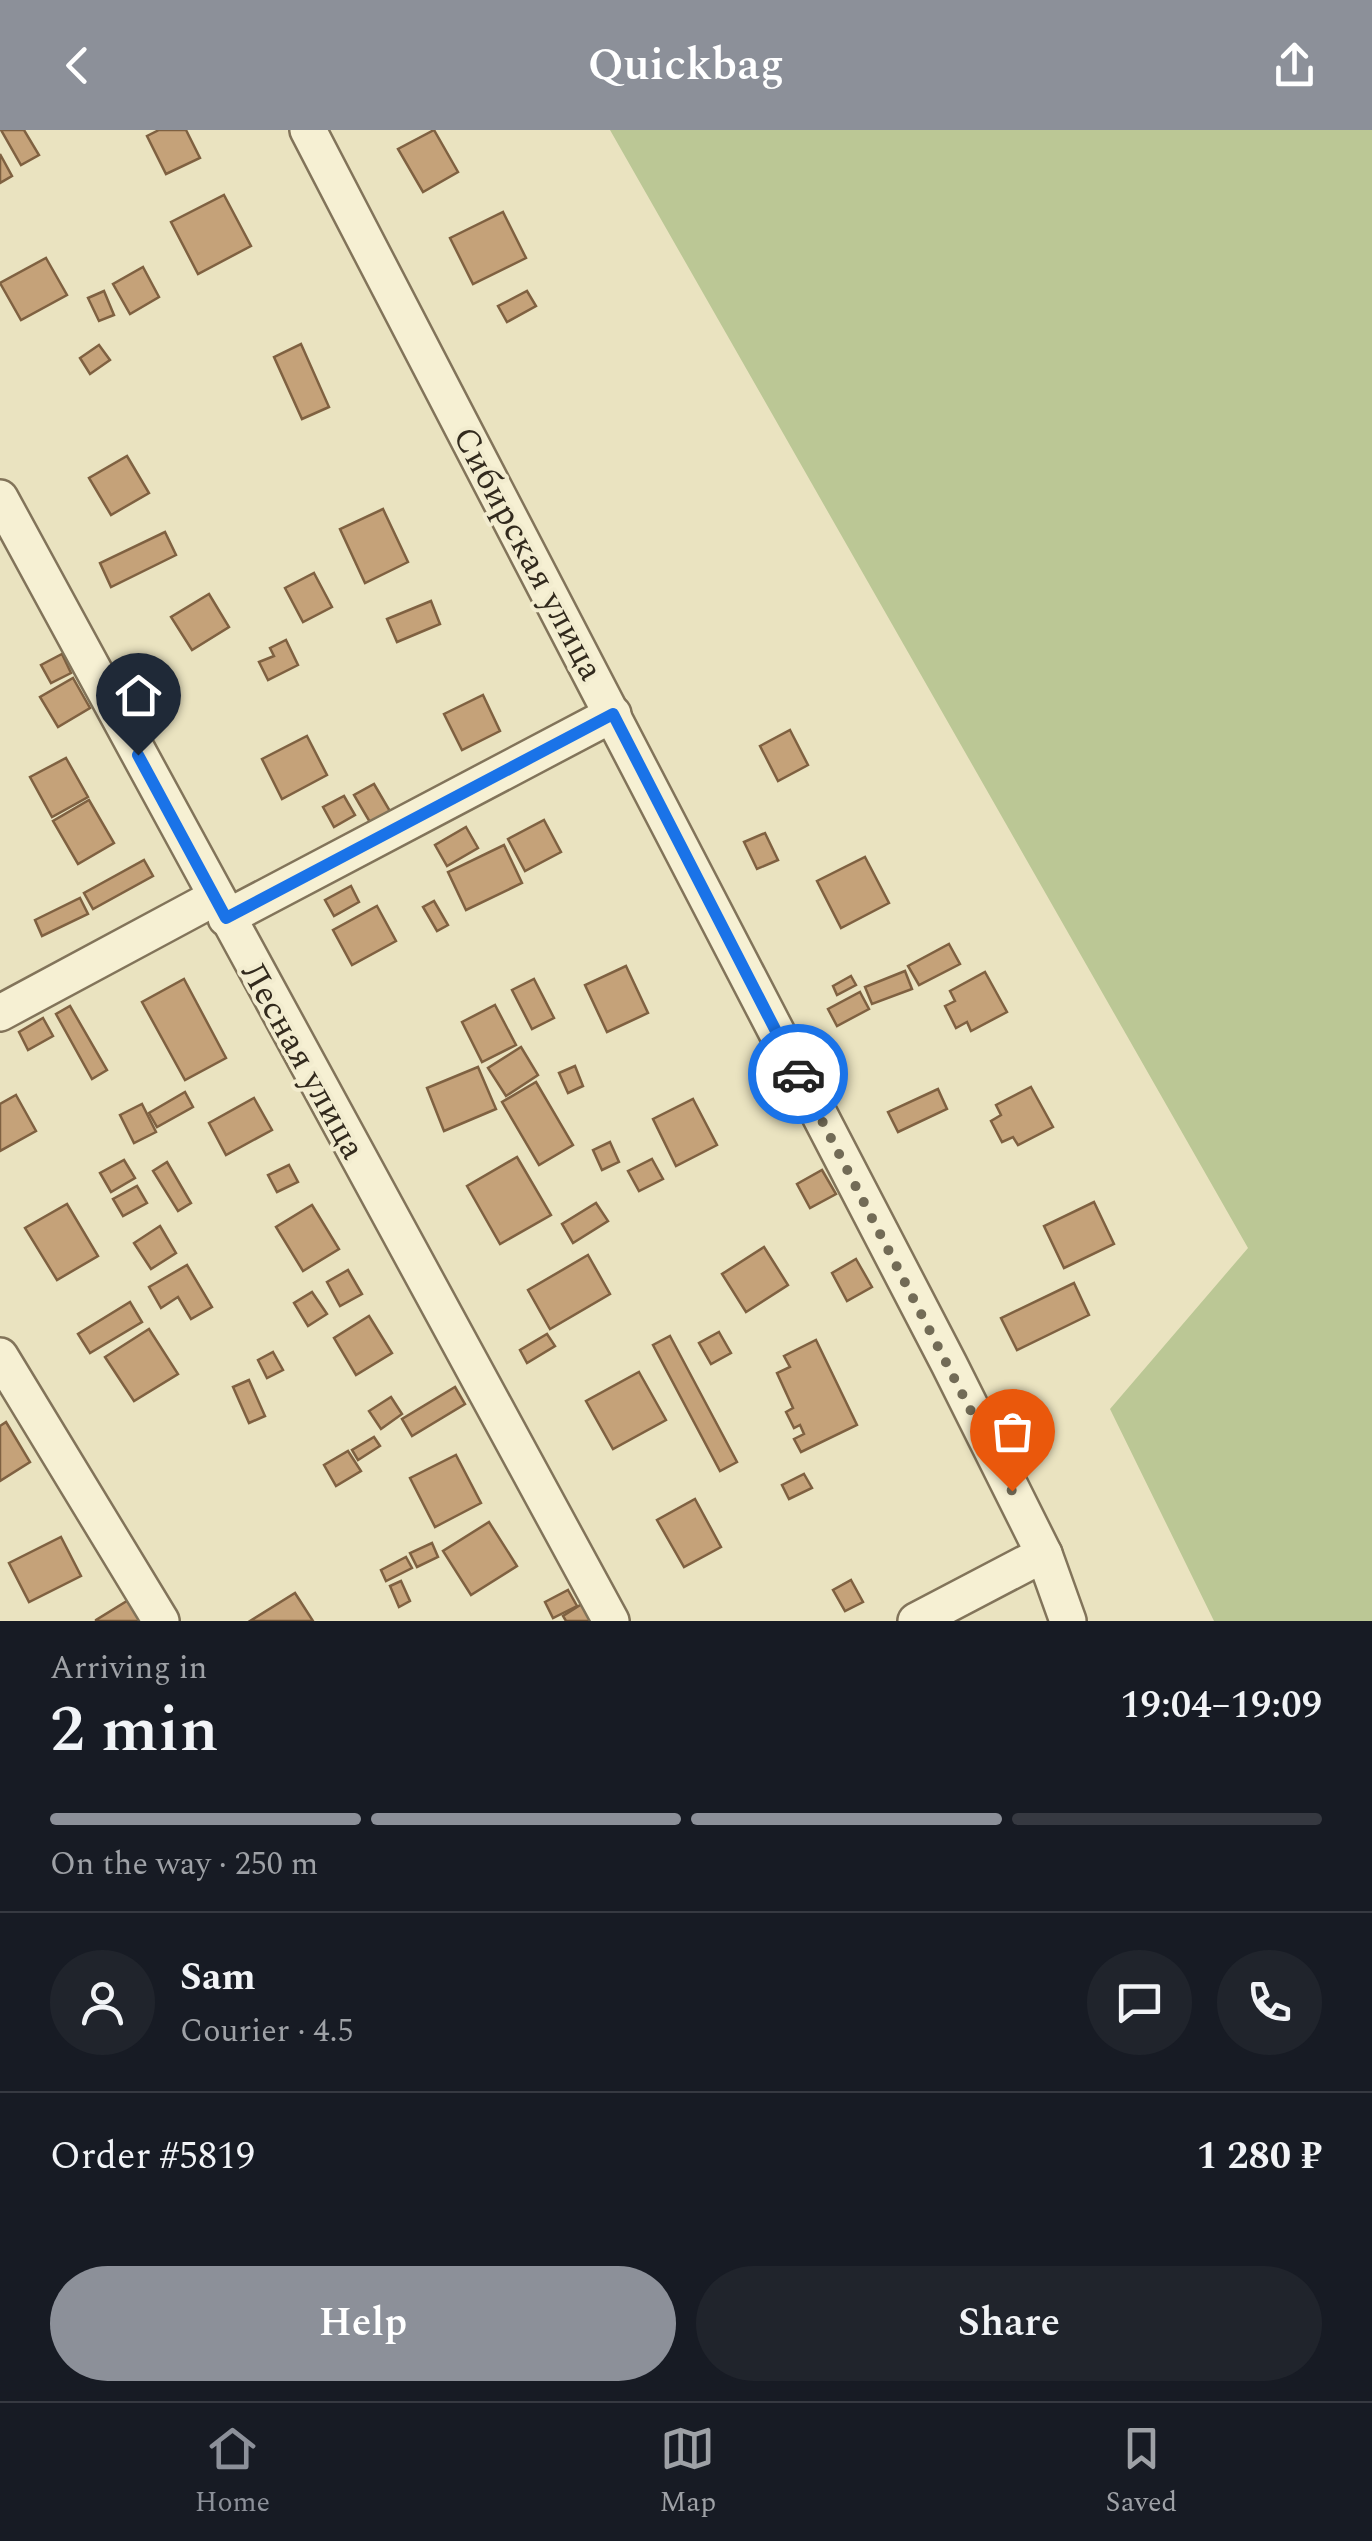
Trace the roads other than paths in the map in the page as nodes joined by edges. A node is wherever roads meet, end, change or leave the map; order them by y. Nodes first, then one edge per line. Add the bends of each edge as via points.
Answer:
1 (308, 130) edge
2 (0, 498) edge
3 (613, 714) junction
4 (221, 908) junction
5 (0, 1013) edge
6 (0, 1356) edge
7 (1044, 1554) junction
8 (161, 1621) edge
9 (611, 1621) edge
10 (916, 1621) edge
11 (1068, 1621) edge

1 - 3 street, Сибирская улица
2 - 4 street, Лесная улица
3 - 4 street
3 - 7 street, Сибирская улица
4 - 5 street
4 - 9 street, Лесная улица
6 - 8 street
7 - 10 street
7 - 11 street, Сибирская улица

